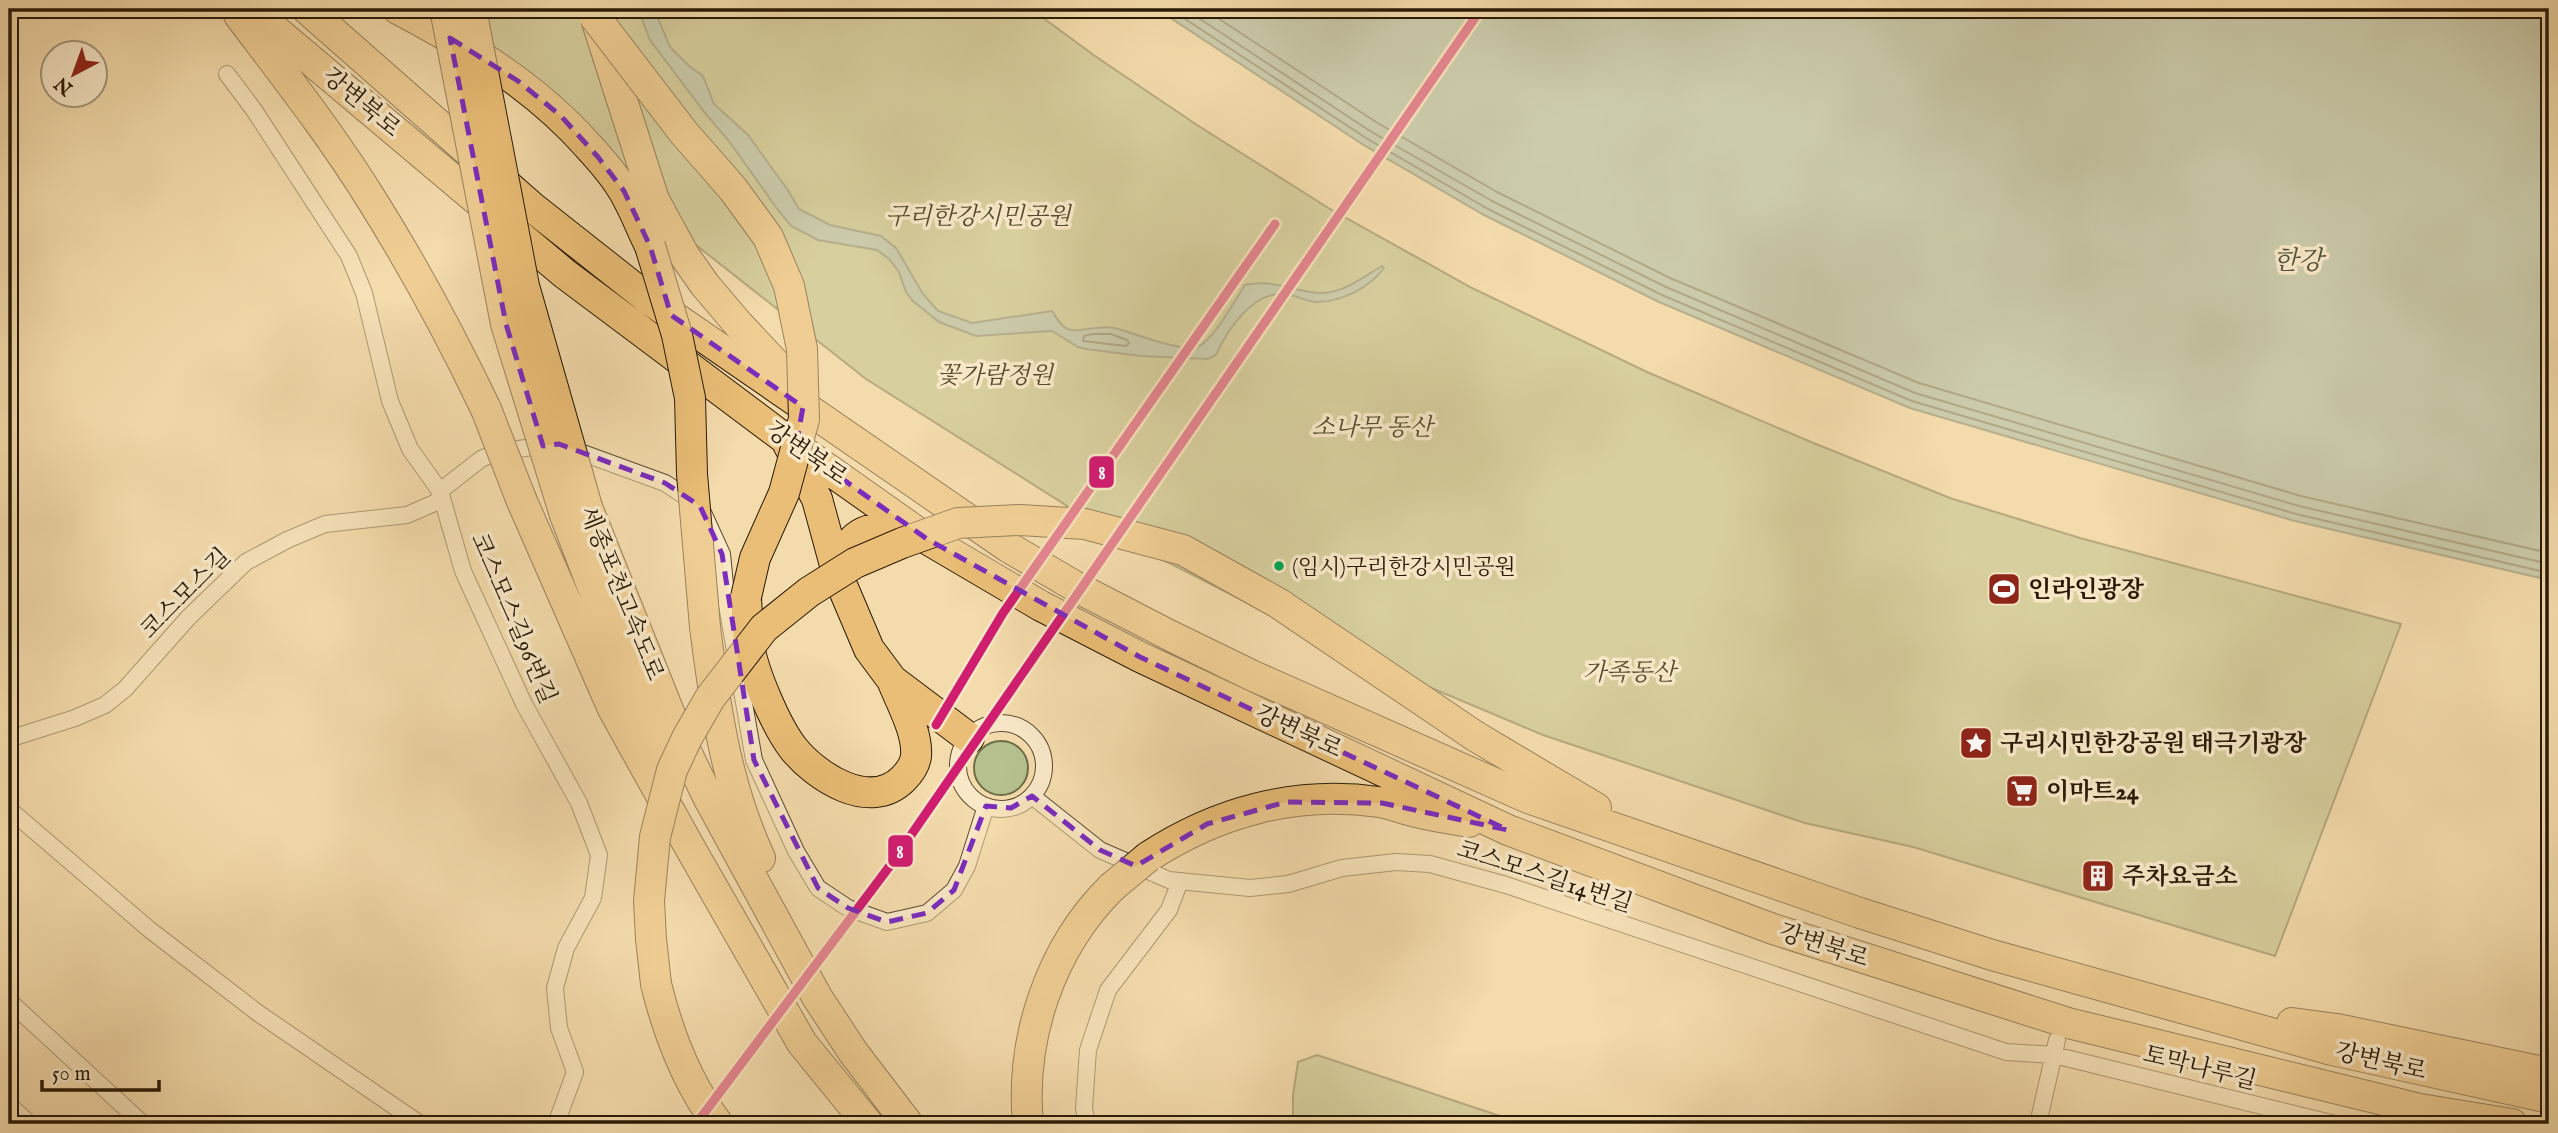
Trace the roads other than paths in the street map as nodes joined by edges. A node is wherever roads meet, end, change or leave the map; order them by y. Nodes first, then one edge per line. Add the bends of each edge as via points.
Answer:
1 (235, 9) edge
2 (250, 9) edge
3 (307, 9) edge
4 (398, 9) edge
5 (445, 9) edge
6 (471, 9) edge
7 (593, 13) edge
8 (227, 74) dead end
9 (833, 426) junction
10 (784, 438) junction
11 (440, 491) junction
12 (576, 511) junction
13 (927, 539) junction
14 (838, 576) junction
15 (892, 680) junction
16 (969, 738) junction
17 (9, 739) edge
18 (1032, 796) junction
19 (986, 806) junction
20 (9, 809) edge
21 (1508, 830) junction
22 (1648, 839) junction
23 (1180, 881) junction
24 (9, 1001) edge
25 (2166, 1005) junction
26 (2055, 1047) junction
27 (2549, 1073) edge
28 (2549, 1098) edge
29 (9, 1105) edge
30 (2420, 1109) junction
31 (30, 1124) edge
32 (143, 1124) edge
33 (420, 1124) edge
34 (556, 1124) edge
35 (718, 1124) edge
36 (868, 1124) edge
37 (874, 1124) edge
38 (908, 1124) edge
39 (915, 1124) edge
40 (1028, 1124) edge
41 (1087, 1124) edge
42 (2038, 1124) edge
43 (2335, 1124) edge
44 (2447, 1124) edge
45 (2512, 1124) edge

1 - 36 highway, bridge via 372,200 429,299 486,409 613,709 802,1043
2 - 10 highway, 강변북로 via 565,274
3 - 9 highway, 강변북로 via 609,270
4 - 39 highway, bridge via 473,50 561,116 624,191 650,246 690,398 705,627 724,755 749,834 785,910
5 - 12 highway, 세종포천고속도로, bridge via 506,324
6 - 12 highway, 세종포천고속도로, bridge via 524,286
7 - 9 highway via 654,200 684,255 738,325
7 - 15 highway, bridge via 768,237 789,286 802,349 804,419 784,493 755,558 746,597 749,647 776,719 792,747 811,767 838,784 881,793 895,786 914,765 916,755 912,731
8 - 11 street, 코스모스길96번길 via 349,256 364,293 390,401 410,449
9 - 22 highway, 강변북로 via 1008,547 1078,589 1251,675 1464,771
10 - 13 highway, 강변북로
10 - 14 highway via 817,499
11 - 17 street, 코스모스길 via 439,501 407,515 325,524 246,562 105,705
11 - 19 street via 497,452 559,444 665,483 700,506 722,554 754,760 818,888 848,908 887,922 927,913 954,890 967,866
11 - 34 street, 코스모스길96번길 via 463,571 524,704 579,803 599,855 593,898 565,948 555,988 559,1028 575,1072
12 - 37 highway, 세종포천고속도로 via 631,689 674,786 778,975
12 - 38 highway, 세종포천고속도로 via 708,797 817,997
13 - 14 highway via 878,527 858,536 846,549
13 - 21 highway, 강변북로 via 1140,657
14 - 15 highway via 869,649
15 - 16 highway
16 - 18 street via 1002,723 1034,739 1041,750 1043,774
16 - 19 street via 960,756 959,776 969,794
18 - 19 street via 1010,808
18 - 23 street, 코스모스길14번길 via 1100,850
20 - 33 street via 150,930
21 - 30 highway, 강변북로 via 1773,929 2068,1023
21 - 40 highway, bridge via 1382,803 1315,799 1231,815 1187,833 1112,887 1068,944 1043,999 1028,1061
22 - 25 highway, 강변북로 via 1860,913
22 - 35 highway, bridge via 1475,736 1278,603 1183,550 1084,524 958,523 855,564 809,592 764,628 710,698 672,770 655,836 650,939 656,984 676,1047
23 - 26 street, 코스모스길14번길 via 1250,888 1288,884 1342,868 1396,862 1430,864 1506,885 2006,1052
23 - 41 street via 1169,909 1108,990 1087,1050
24 - 32 street
25 - 27 highway via 2337,1029
25 - 28 highway, 강변북로 via 2332,1050
26 - 42 street
26 - 43 street, 토막나루길
29 - 31 street
30 - 44 highway
30 - 45 highway, 강변북로

